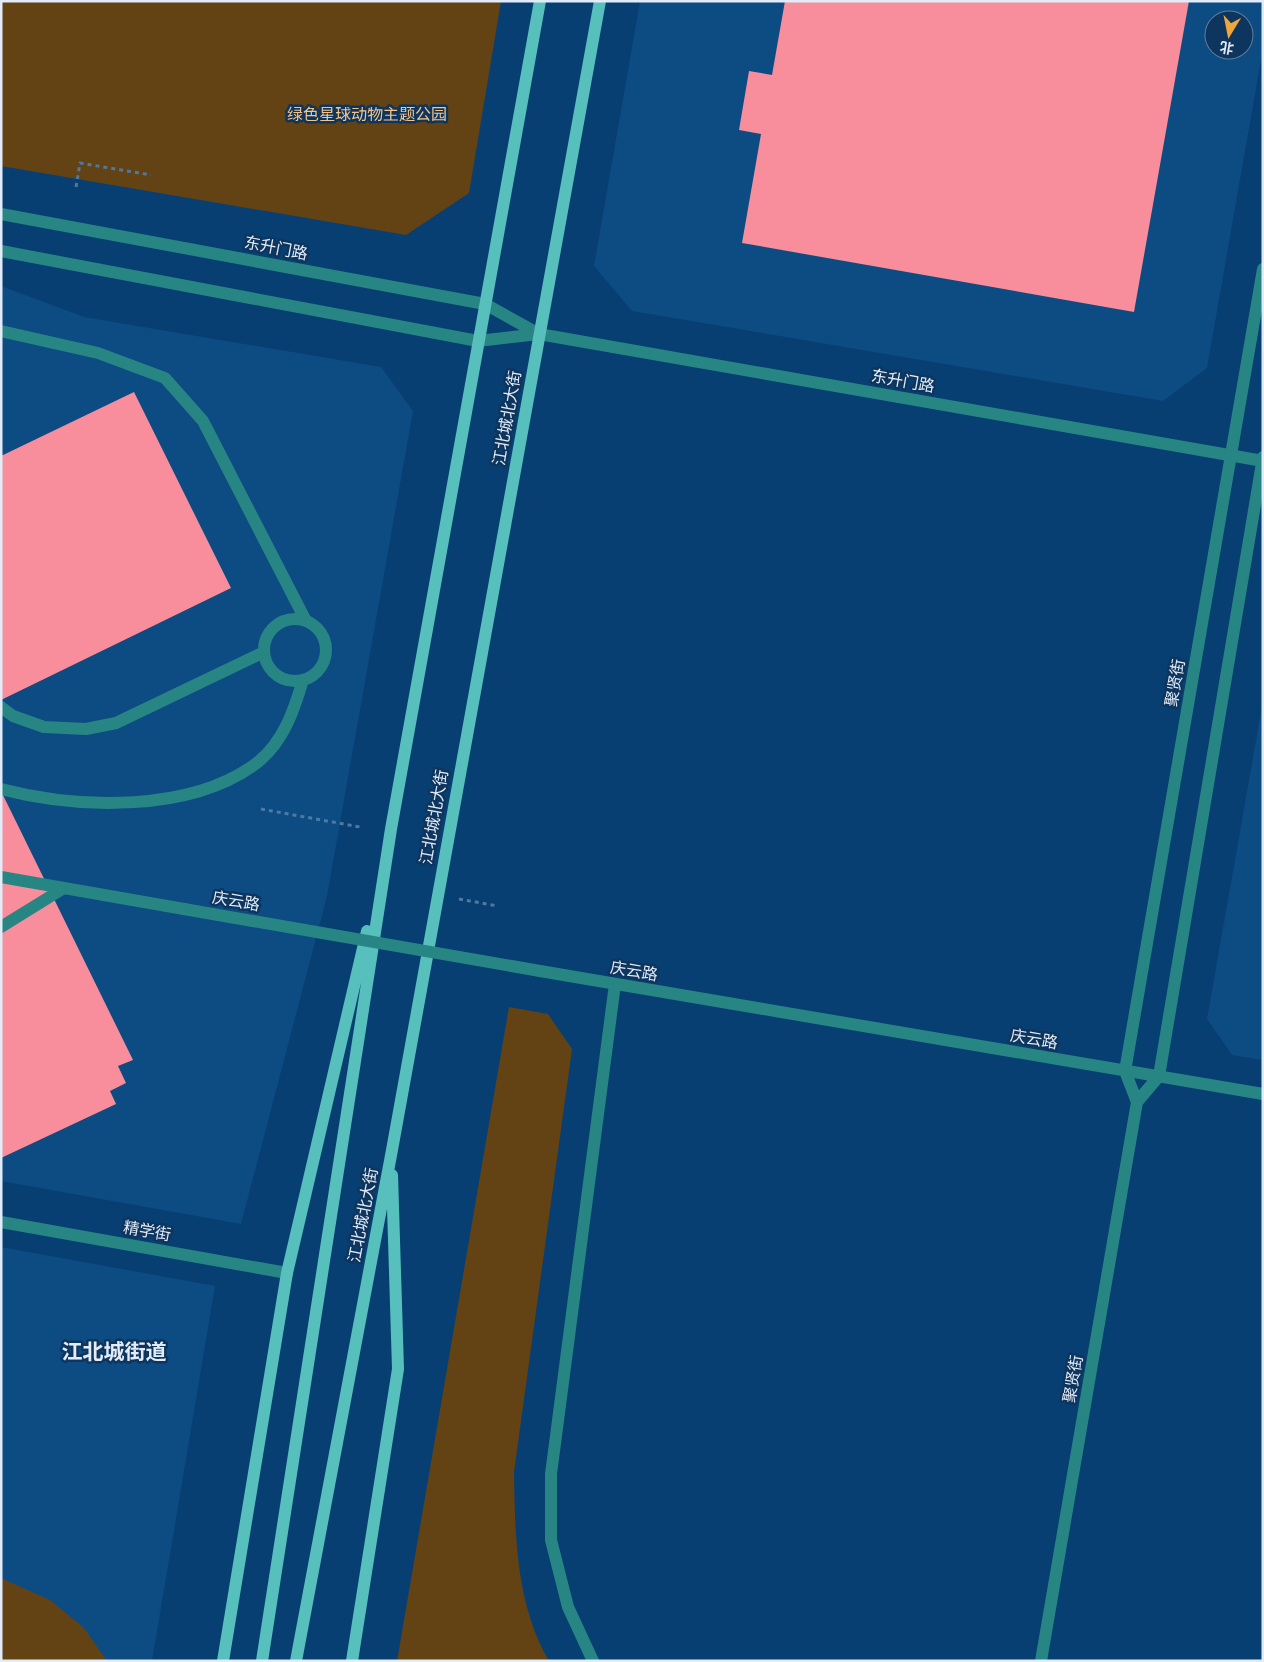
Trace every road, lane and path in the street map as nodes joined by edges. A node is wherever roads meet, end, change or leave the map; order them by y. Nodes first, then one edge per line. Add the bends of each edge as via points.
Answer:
1 (540, 1) edge
2 (600, 1) edge
3 (151, 175) dead end
4 (76, 187) dead end
5 (1, 214) edge
6 (1, 251) edge
7 (1263, 269) edge
8 (485, 304) junction
9 (1, 331) edge
10 (538, 334) junction
11 (478, 341) junction
12 (1230, 455) junction
13 (1262, 459) edge
14 (306, 621) junction
15 (264, 652) junction
16 (303, 680) junction
17 (1, 707) edge
18 (1, 789) edge
19 (261, 809) dead end
20 (360, 826) dead end
21 (391, 829) junction
22 (1, 877) edge
23 (64, 888) junction
24 (436, 895) junction
25 (498, 906) dead end
26 (1, 927) edge
27 (615, 984) junction
28 (1125, 1071) junction
29 (1158, 1076) junction
30 (1263, 1094) edge
31 (1137, 1102) junction
32 (392, 1150) junction
33 (1, 1222) edge
34 (286, 1273) junction
35 (223, 1661) edge
36 (262, 1661) edge
37 (296, 1661) edge
38 (352, 1661) edge
39 (594, 1661) edge
40 (1041, 1661) edge

1 - 8 main road, 江北城北大街
2 - 10 main road, 江北城北大街
3 - 4 path via 80,163
5 - 8 street, 东升门路
6 - 11 street, 东升门路
7 - 12 street, 聚贤街
8 - 10 street, 东升门路
8 - 11 main road, 江北城北大街
9 - 14 street via 98,352 165,378 203,421
10 - 11 street, 东升门路
10 - 12 street, 东升门路
10 - 24 main road, 江北城北大街
11 - 21 main road, 江北城北大街
12 - 13 street, 东升门路
12 - 28 street, 聚贤街
13 - 29 street, 聚贤街
14 - 15 street via 286,620 277,625 269,632
14 - 16 street via 321,633 326,652 319,669
15 - 16 street via 273,671 282,678
15 - 17 street via 116,723 86,729 44,727 13,716
16 - 18 street via 283,733 259,761 225,781 183,795 132,802 78,803
19 - 20 path
21 - 34 main road
21 - 36 main road, 江北城北大街
22 - 23 street, 庆云路
23 - 26 street
23 - 27 street, 庆云路, bridge
24 - 25 path
24 - 32 main road, 江北城北大街
27 - 28 street, 庆云路
27 - 39 street via 551,1474 551,1540 568,1607
28 - 29 street, 庆云路
28 - 31 street
29 - 30 street, 庆云路
29 - 31 street, 聚贤街
31 - 40 street, 聚贤街
32 - 37 main road, 江北城北大街
32 - 38 main road via 398,1368
33 - 34 street, 精学街
34 - 35 main road

